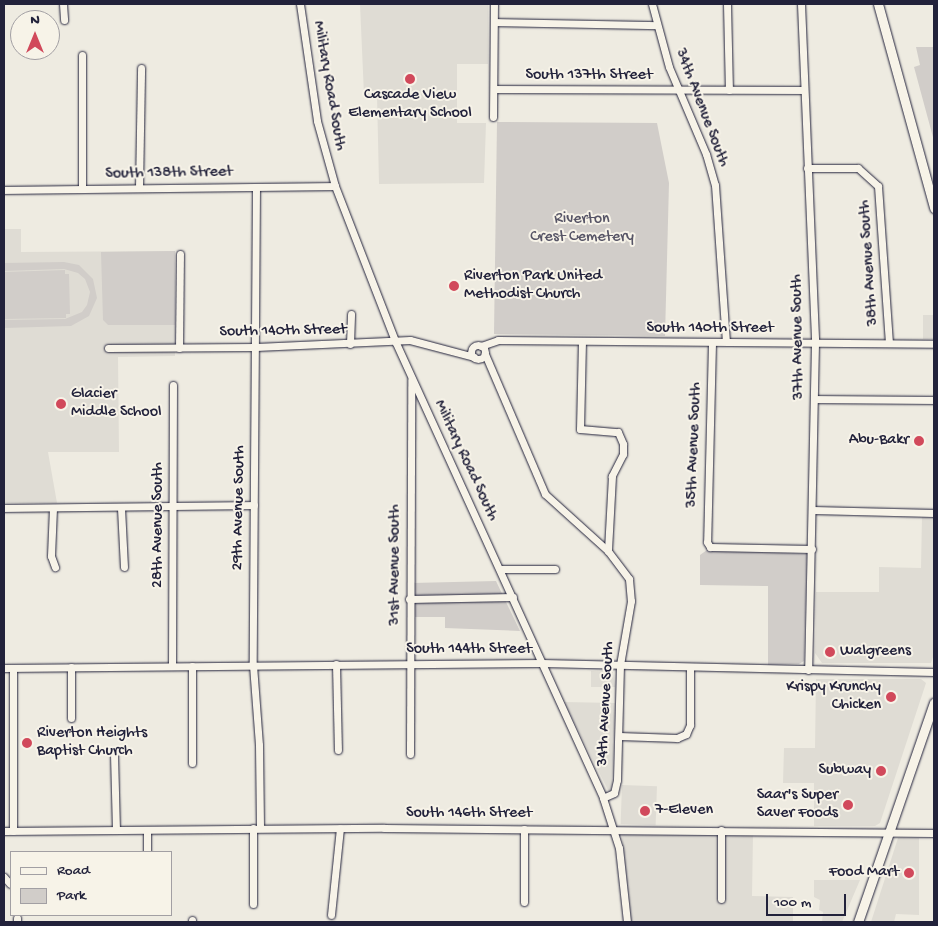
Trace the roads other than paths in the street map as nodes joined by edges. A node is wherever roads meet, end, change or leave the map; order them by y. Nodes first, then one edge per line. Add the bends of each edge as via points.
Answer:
1 (62, 4) edge
2 (300, 4) edge
3 (494, 4) edge
4 (652, 4) edge
5 (726, 4) edge
6 (801, 4) edge
7 (878, 4) edge
8 (64, 20) dead end
9 (495, 22) junction
10 (657, 25) junction
11 (82, 55) dead end
12 (141, 68) dead end
13 (494, 89) junction
14 (679, 90) junction
15 (729, 90) junction
16 (803, 90) junction
17 (493, 116) dead end
18 (807, 168) junction
19 (335, 186) junction
20 (256, 187) junction
21 (139, 188) junction
22 (82, 189) junction
23 (4, 190) edge
24 (934, 208) edge
25 (180, 254) dead end
26 (351, 314) dead end
27 (582, 341) junction
28 (726, 342) junction
29 (396, 343) junction
30 (712, 343) junction
31 (815, 343) junction
32 (889, 343) junction
33 (350, 344) junction
34 (934, 344) edge
35 (256, 347) junction
36 (108, 348) dead end
37 (179, 348) junction
38 (480, 351) junction
39 (411, 377) junction
40 (173, 385) dead end
41 (814, 399) junction
42 (934, 400) edge
43 (254, 505) junction
44 (174, 507) junction
45 (4, 508) edge
46 (53, 508) junction
47 (121, 508) junction
48 (813, 510) junction
49 (934, 513) edge
50 (812, 549) junction
51 (608, 551) junction
52 (55, 567) dead end
53 (124, 567) dead end
54 (500, 569) junction
55 (555, 569) dead end
56 (512, 597) junction
57 (409, 599) junction
58 (409, 663) junction
59 (336, 664) junction
60 (542, 664) junction
61 (253, 665) junction
62 (620, 665) junction
63 (172, 666) junction
64 (192, 666) junction
65 (71, 667) junction
66 (690, 667) junction
67 (4, 668) edge
68 (13, 668) junction
69 (808, 670) junction
70 (934, 672) edge
71 (934, 703) edge
72 (71, 718) dead end
73 (618, 736) junction
74 (338, 750) dead end
75 (114, 754) dead end
76 (410, 754) dead end
77 (192, 763) dead end
78 (603, 798) junction
79 (257, 828) junction
80 (340, 828) junction
81 (524, 828) junction
82 (614, 829) junction
83 (116, 830) junction
84 (147, 830) junction
85 (721, 830) junction
86 (4, 831) edge
87 (13, 831) junction
88 (889, 832) junction
89 (934, 834) edge
90 (147, 851) edge
91 (4, 878) edge
92 (10, 884) edge
93 (721, 898) dead end
94 (524, 902) dead end
95 (254, 904) dead end
96 (331, 915) dead end
97 (627, 922) edge
98 (858, 922) edge

1 - 8 street
2 - 19 street, Military Road South via 317,121
3 - 9 street
4 - 10 street, 34th Avenue South
5 - 15 street
6 - 16 street, 37th Avenue South
7 - 24 main road
9 - 10 street
9 - 13 street
10 - 14 street, 34th Avenue South
11 - 22 street
12 - 21 street
13 - 14 street, South 137th Street
13 - 17 street
14 - 15 street, South 137th Street
14 - 28 street, 34th Avenue South via 706,154 715,185
15 - 16 street, South 137th Street
16 - 18 street, 37th Avenue South
18 - 31 street, 37th Avenue South
18 - 32 street, 38th Avenue South via 851,166 873,178 881,196
19 - 20 street, South 138th Street
19 - 29 street, Military Road South
20 - 21 street, South 138th Street
20 - 35 street, 29th Avenue South
21 - 22 street, South 138th Street
22 - 23 street, South 138th Street
25 - 37 street
26 - 33 street
27 - 30 street, South 140th Street
27 - 38 street, South 140th Street via 498,340
27 - 51 street via 580,429 618,432 622,436 623,454 612,476
28 - 30 street, South 140th Street
28 - 31 street, South 140th Street
29 - 33 street, South 140th Street
29 - 38 street, South 140th Street via 410,340 457,352
29 - 39 street, Military Road South
30 - 50 street, 35th Avenue South via 705,535 710,547
31 - 32 street, South 140th Street
31 - 41 street, 37th Avenue South
32 - 34 street, South 140th Street
33 - 35 street, South 140th Street
35 - 37 street, South 140th Street
35 - 43 street, 29th Avenue South
36 - 37 street, South 140th Street
38 - 51 street, 34th Avenue South via 493,372 546,494
39 - 54 street, Military Road South
39 - 57 street, 31st Avenue South
40 - 44 street, 28th Avenue South
41 - 42 street
41 - 48 street, 37th Avenue South
43 - 44 street
43 - 61 street, 29th Avenue South
44 - 47 street
44 - 63 street, 28th Avenue South
45 - 46 street
46 - 47 street
46 - 52 street via 51,556
47 - 53 street
48 - 49 street
48 - 50 street, 37th Avenue South
50 - 69 street, 37th Avenue South
51 - 62 street, 34th Avenue South via 624,570 630,590
54 - 55 street
54 - 56 street, Military Road South
56 - 57 street
56 - 60 street, Military Road South
57 - 58 street, 31st Avenue South
58 - 59 street, South 144th Street
58 - 60 street, South 144th Street
58 - 76 street, 31st Avenue South
59 - 61 street, South 144th Street
59 - 74 street
60 - 62 street, South 144th Street
60 - 78 street, Military Road South
61 - 64 street, South 144th Street
61 - 79 street, 29th Avenue South via 259,746
62 - 66 street, South 144th Street
62 - 73 street, 34th Avenue South
63 - 64 street, South 144th Street
63 - 65 street, South 144th Street
64 - 77 street
65 - 68 street, South 144th Street
65 - 72 street
66 - 69 street, South 144th Street
66 - 73 street via 690,725 686,734 678,738
67 - 68 street, South 144th Street
68 - 87 street
69 - 70 street, South 144th Street
71 - 88 main road
73 - 78 street, 34th Avenue South via 616,788
75 - 83 street
78 - 82 street, Military Road South
79 - 80 street, South 146th Street
79 - 84 street, South 146th Street
79 - 95 street, 29th Avenue South
80 - 81 street, South 146th Street
80 - 96 street
81 - 82 street, South 146th Street
81 - 94 street
82 - 85 street, South 146th Street
82 - 97 street, Military Road South
83 - 84 street, South 146th Street
83 - 87 street, South 146th Street
84 - 90 street
85 - 88 street, South 146th Street
85 - 93 street
86 - 87 street, South 146th Street
88 - 89 street, South 146th Street
88 - 98 main road
91 - 92 street

